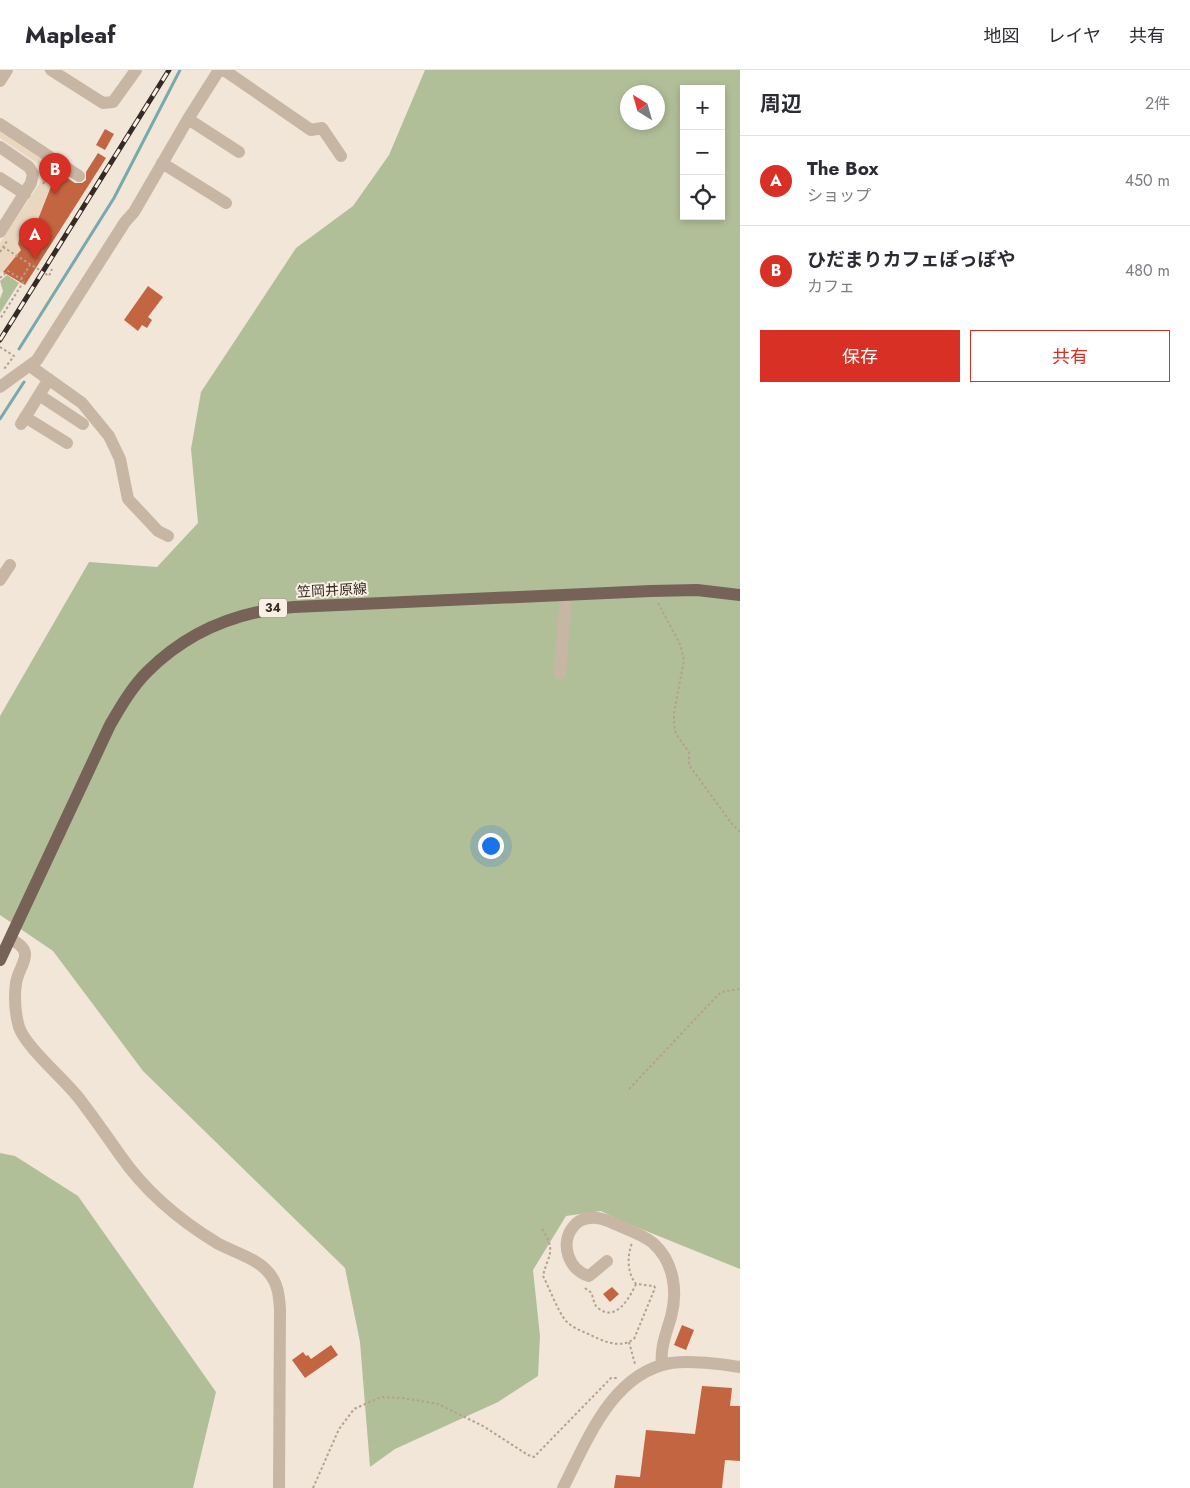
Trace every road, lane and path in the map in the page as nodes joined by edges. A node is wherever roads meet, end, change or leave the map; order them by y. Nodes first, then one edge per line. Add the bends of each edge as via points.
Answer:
1 (7, 70) edge
2 (51, 70) edge
3 (136, 70) edge
4 (219, 70) edge
5 (224, 70) edge
6 (0, 81) edge
7 (188, 120) junction
8 (0, 124) edge
9 (0, 147) edge
10 (239, 152) dead end
11 (341, 156) dead end
12 (162, 163) junction
13 (79, 176) dead end
14 (0, 178) edge
15 (25, 194) junction
16 (226, 203) dead end
17 (0, 232) edge
18 (3, 247) dead end
19 (30, 265) junction
20 (52, 269) dead end
21 (0, 278) edge
22 (22, 279) junction
23 (0, 319) edge
24 (0, 347) edge
25 (30, 366) junction
26 (0, 375) edge
27 (49, 379) junction
28 (0, 387) edge
29 (39, 394) junction
30 (82, 424) dead end
31 (67, 443) dead end
32 (168, 536) dead end
33 (10, 565) dead end
34 (0, 580) edge
35 (651, 591) junction
36 (566, 595) junction
37 (740, 595) edge
38 (560, 673) dead end
39 (740, 832) edge
40 (10, 939) junction
41 (0, 960) edge
42 (740, 988) edge
43 (629, 1089) dead end
44 (542, 1229) dead end
45 (636, 1234) junction
46 (607, 1261) dead end
47 (636, 1284) junction
48 (583, 1285) dead end
49 (629, 1342) junction
50 (662, 1365) junction
51 (740, 1367) edge
52 (636, 1368) dead end
53 (628, 1384) junction
54 (279, 1488) edge
55 (313, 1488) edge
56 (563, 1488) edge

1 - 6 street
2 - 3 street via 108,104 114,102
4 - 7 street
5 - 11 street via 311,130 322,128
7 - 10 street
7 - 12 street
8 - 13 street
9 - 15 street via 32,170 33,178
12 - 16 street
12 - 25 street via 134,212 124,222 37,360
14 - 15 street
15 - 17 street
18 - 19 path
19 - 20 path via 48,276
19 - 22 path
21 - 22 path via 8,271
22 - 23 path via 24,281
24 - 26 path via 14,356
25 - 27 street
25 - 28 street
27 - 29 street
27 - 32 street via 82,403 109,436 120,459 128,499 158,531
29 - 30 street
29 - 31 street via 23,420
33 - 34 street
35 - 36 main road, 笠岡井原線 / 34
35 - 37 main road, 笠岡井原線 / 34 via 697,590
35 - 39 path via 680,644 684,660 674,713 676,734 689,752 689,765
36 - 38 street
36 - 40 main road, 笠岡井原線 / 34 via 266,609 206,629 185,641 146,672 110,724
40 - 41 main road, 笠岡井原線 / 34
40 - 54 street via 17,942 25,955 14,997 20,1029 28,1042 77,1096 148,1190 209,1237 259,1264 275,1282 280,1309
42 - 43 path via 721,992
44 - 49 path via 551,1246 543,1276 565,1319 573,1327 607,1343
45 - 46 street via 592,1217 574,1225 566,1245 567,1256 573,1264 589,1276
45 - 47 path via 628,1257 631,1276
45 - 50 street via 652,1242 660,1251 674,1282 671,1315 661,1351
47 - 48 path via 626,1303 611,1312 597,1307 592,1294
47 - 49 path via 655,1288 634,1339
49 - 52 path
50 - 51 street via 673,1362
50 - 53 street
53 - 55 path via 620,1377 611,1378 534,1457 438,1404 381,1397 354,1409 344,1422
53 - 56 street via 593,1430

